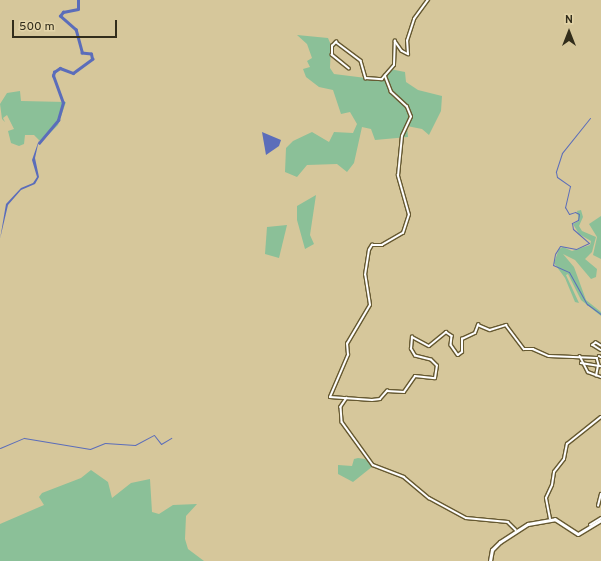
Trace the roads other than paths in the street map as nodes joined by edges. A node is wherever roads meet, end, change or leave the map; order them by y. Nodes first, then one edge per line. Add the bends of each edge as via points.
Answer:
1 (428, 0) edge
2 (350, 69) dead end
3 (385, 76) junction
4 (601, 346) edge
5 (601, 350) edge
6 (580, 356) junction
7 (581, 363) junction
8 (599, 366) edge
9 (596, 376) junction
10 (601, 377) edge
11 (348, 398) junction
12 (601, 417) edge
13 (601, 494) edge
14 (598, 506) dead end
15 (550, 519) junction
16 (601, 519) edge
17 (590, 525) dead end
18 (516, 530) junction
19 (490, 561) edge

1 - 3 street via 414,19 407,41 408,54 402,51 395,41 394,65
2 - 3 street via 332,55 332,46 336,42 361,61 366,78 382,79
3 - 11 street via 391,92 407,107 411,117 402,136 398,176 409,215 403,233 382,245 372,245 368,254 365,275 370,305 347,344 348,355 330,397
4 - 5 street via 596,343 592,345
6 - 7 street
6 - 8 street via 596,358
6 - 11 street via 549,356 534,349 524,349 509,328 501,325 490,330 478,325 475,333 462,339 462,352 458,355 451,345 451,334 443,333 429,346 415,336 411,341 412,353 423,360 435,362 437,376 415,376 404,392 387,391 380,399
7 - 8 street
7 - 9 street
8 - 9 street
9 - 10 street
11 - 18 street via 341,407 342,422 373,465 404,477 429,498 466,518 508,522
12 - 15 street via 566,444 564,459 554,472 546,498
13 - 14 street
15 - 16 street via 565,523 573,533 578,534
15 - 18 street
16 - 17 street
18 - 19 street via 492,550

